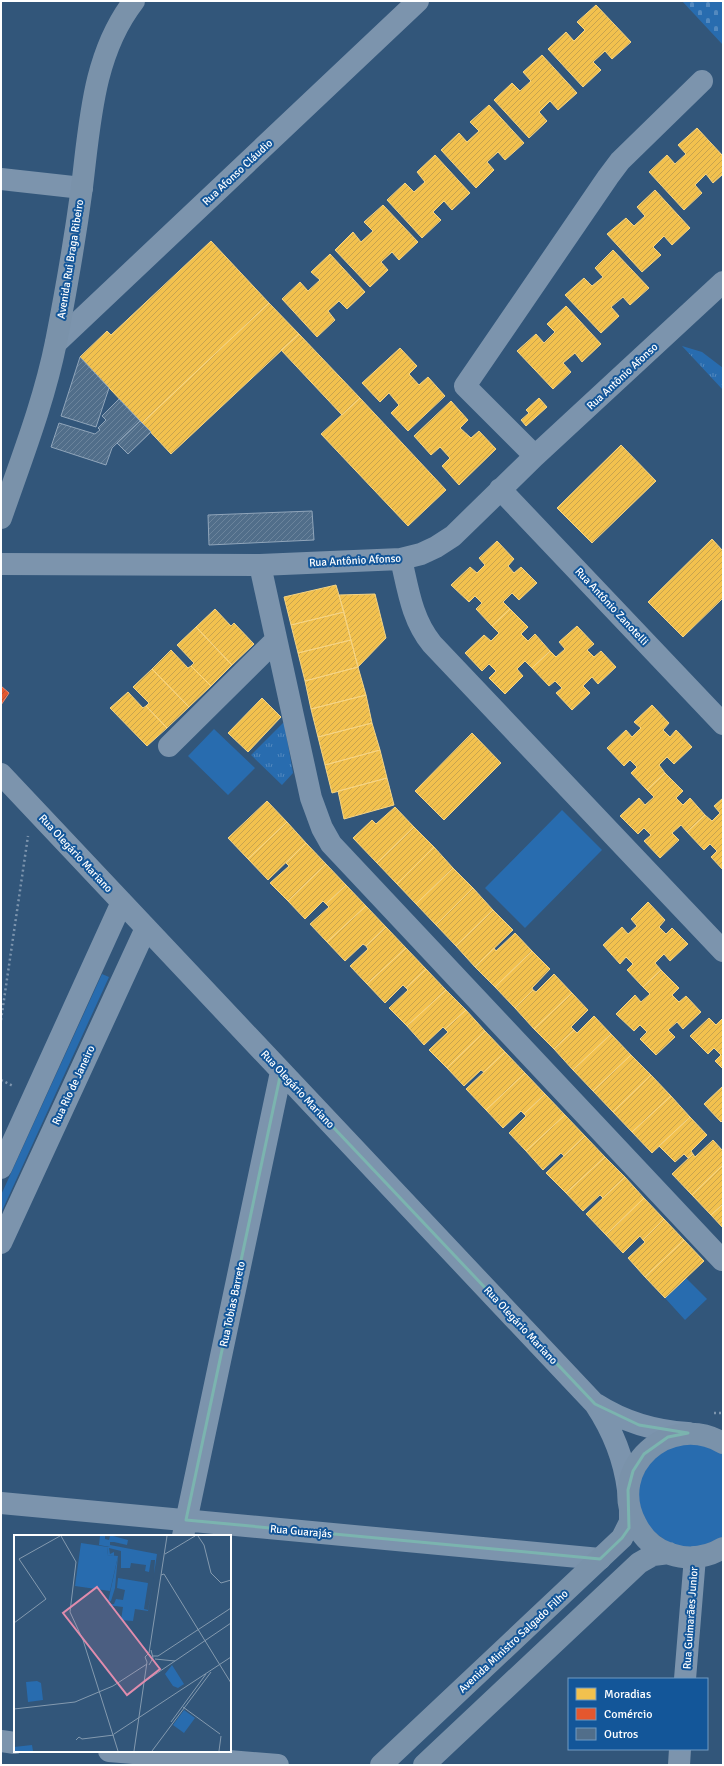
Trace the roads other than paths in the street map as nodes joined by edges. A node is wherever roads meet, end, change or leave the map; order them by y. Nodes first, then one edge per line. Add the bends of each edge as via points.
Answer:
1 (418, 1) edge
2 (131, 3) edge
3 (702, 81) dead end
4 (1, 178) edge
5 (82, 188) junction
6 (723, 282) edge
7 (56, 343) junction
8 (535, 456) junction
9 (500, 489) junction
10 (1, 518) edge
11 (402, 559) junction
12 (1, 564) edge
13 (260, 565) junction
14 (276, 640) junction
15 (723, 724) edge
16 (169, 746) dead end
17 (1, 774) edge
18 (122, 902) junction
19 (146, 928) junction
20 (723, 951) edge
21 (281, 1072) junction
22 (1, 1168) edge
23 (1, 1244) edge
24 (722, 1260) edge
25 (595, 1404) junction
26 (710, 1437) edge
27 (629, 1500) junction
28 (1, 1503) edge
29 (185, 1528) edge
30 (669, 1553) junction
31 (712, 1555) edge
32 (600, 1559) junction
33 (685, 1678) edge
34 (1, 1741) edge
35 (14, 1743) edge
36 (680, 1750) edge
37 (114, 1752) edge
38 (137, 1757) edge
39 (278, 1765) edge
40 (381, 1765) edge
41 (424, 1765) edge
42 (679, 1765) edge

1 - 7 street, Rua Afonso Cláudio
2 - 5 main road, Avenida Rui Braga Ribeiro via 115,31 99,72
3 - 8 street via 608,177 465,386
4 - 5 street
5 - 7 main road, Avenida Rui Braga Ribeiro
6 - 8 street, Rua Antônio Afonso
7 - 10 main road, Avenida Rui Braga Ribeiro via 36,414
8 - 9 street, Rua Antônio Afonso
9 - 11 street, Rua Antônio Afonso via 453,536 436,547
9 - 15 street, Rua Antônio Zanotelli
11 - 13 street, Rua Antônio Afonso
11 - 20 street via 415,618 428,639
12 - 13 street, Rua Antônio Afonso
13 - 14 street
14 - 16 street
14 - 24 street via 311,798 318,821 331,844
17 - 18 street, Rua Olegário Mariano
18 - 19 street, Rua Olegário Mariano
18 - 22 street
19 - 21 street, Rua Olegário Mariano
19 - 23 street, Rua Rio de Janeiro
21 - 25 street, Rua Olegário Mariano
21 - 29 street, Rua Tobias Barreto
25 - 26 street, Rua Olegário Mariano via 639,1424
25 - 27 street, Rua Olegário Mariano via 617,1445 624,1467
26 - 27 main road, Avenida Ministro Salgado Filho via 668,1437 651,1447 633,1471
27 - 30 main road via 633,1519 644,1536
27 - 32 main road, Avenida Ministro Salgado Filho via 630,1522 626,1533
28 - 29 street, Rua Guarajás
29 - 32 street, Rua Guarajás
30 - 31 main road via 678,1556
30 - 41 main road via 653,1555 639,1563
31 - 33 street, Rua Guimarães Junior
32 - 40 main road, Avenida Ministro Salgado Filho
34 - 35 street
36 - 42 street
37 - 38 street
38 - 39 street

